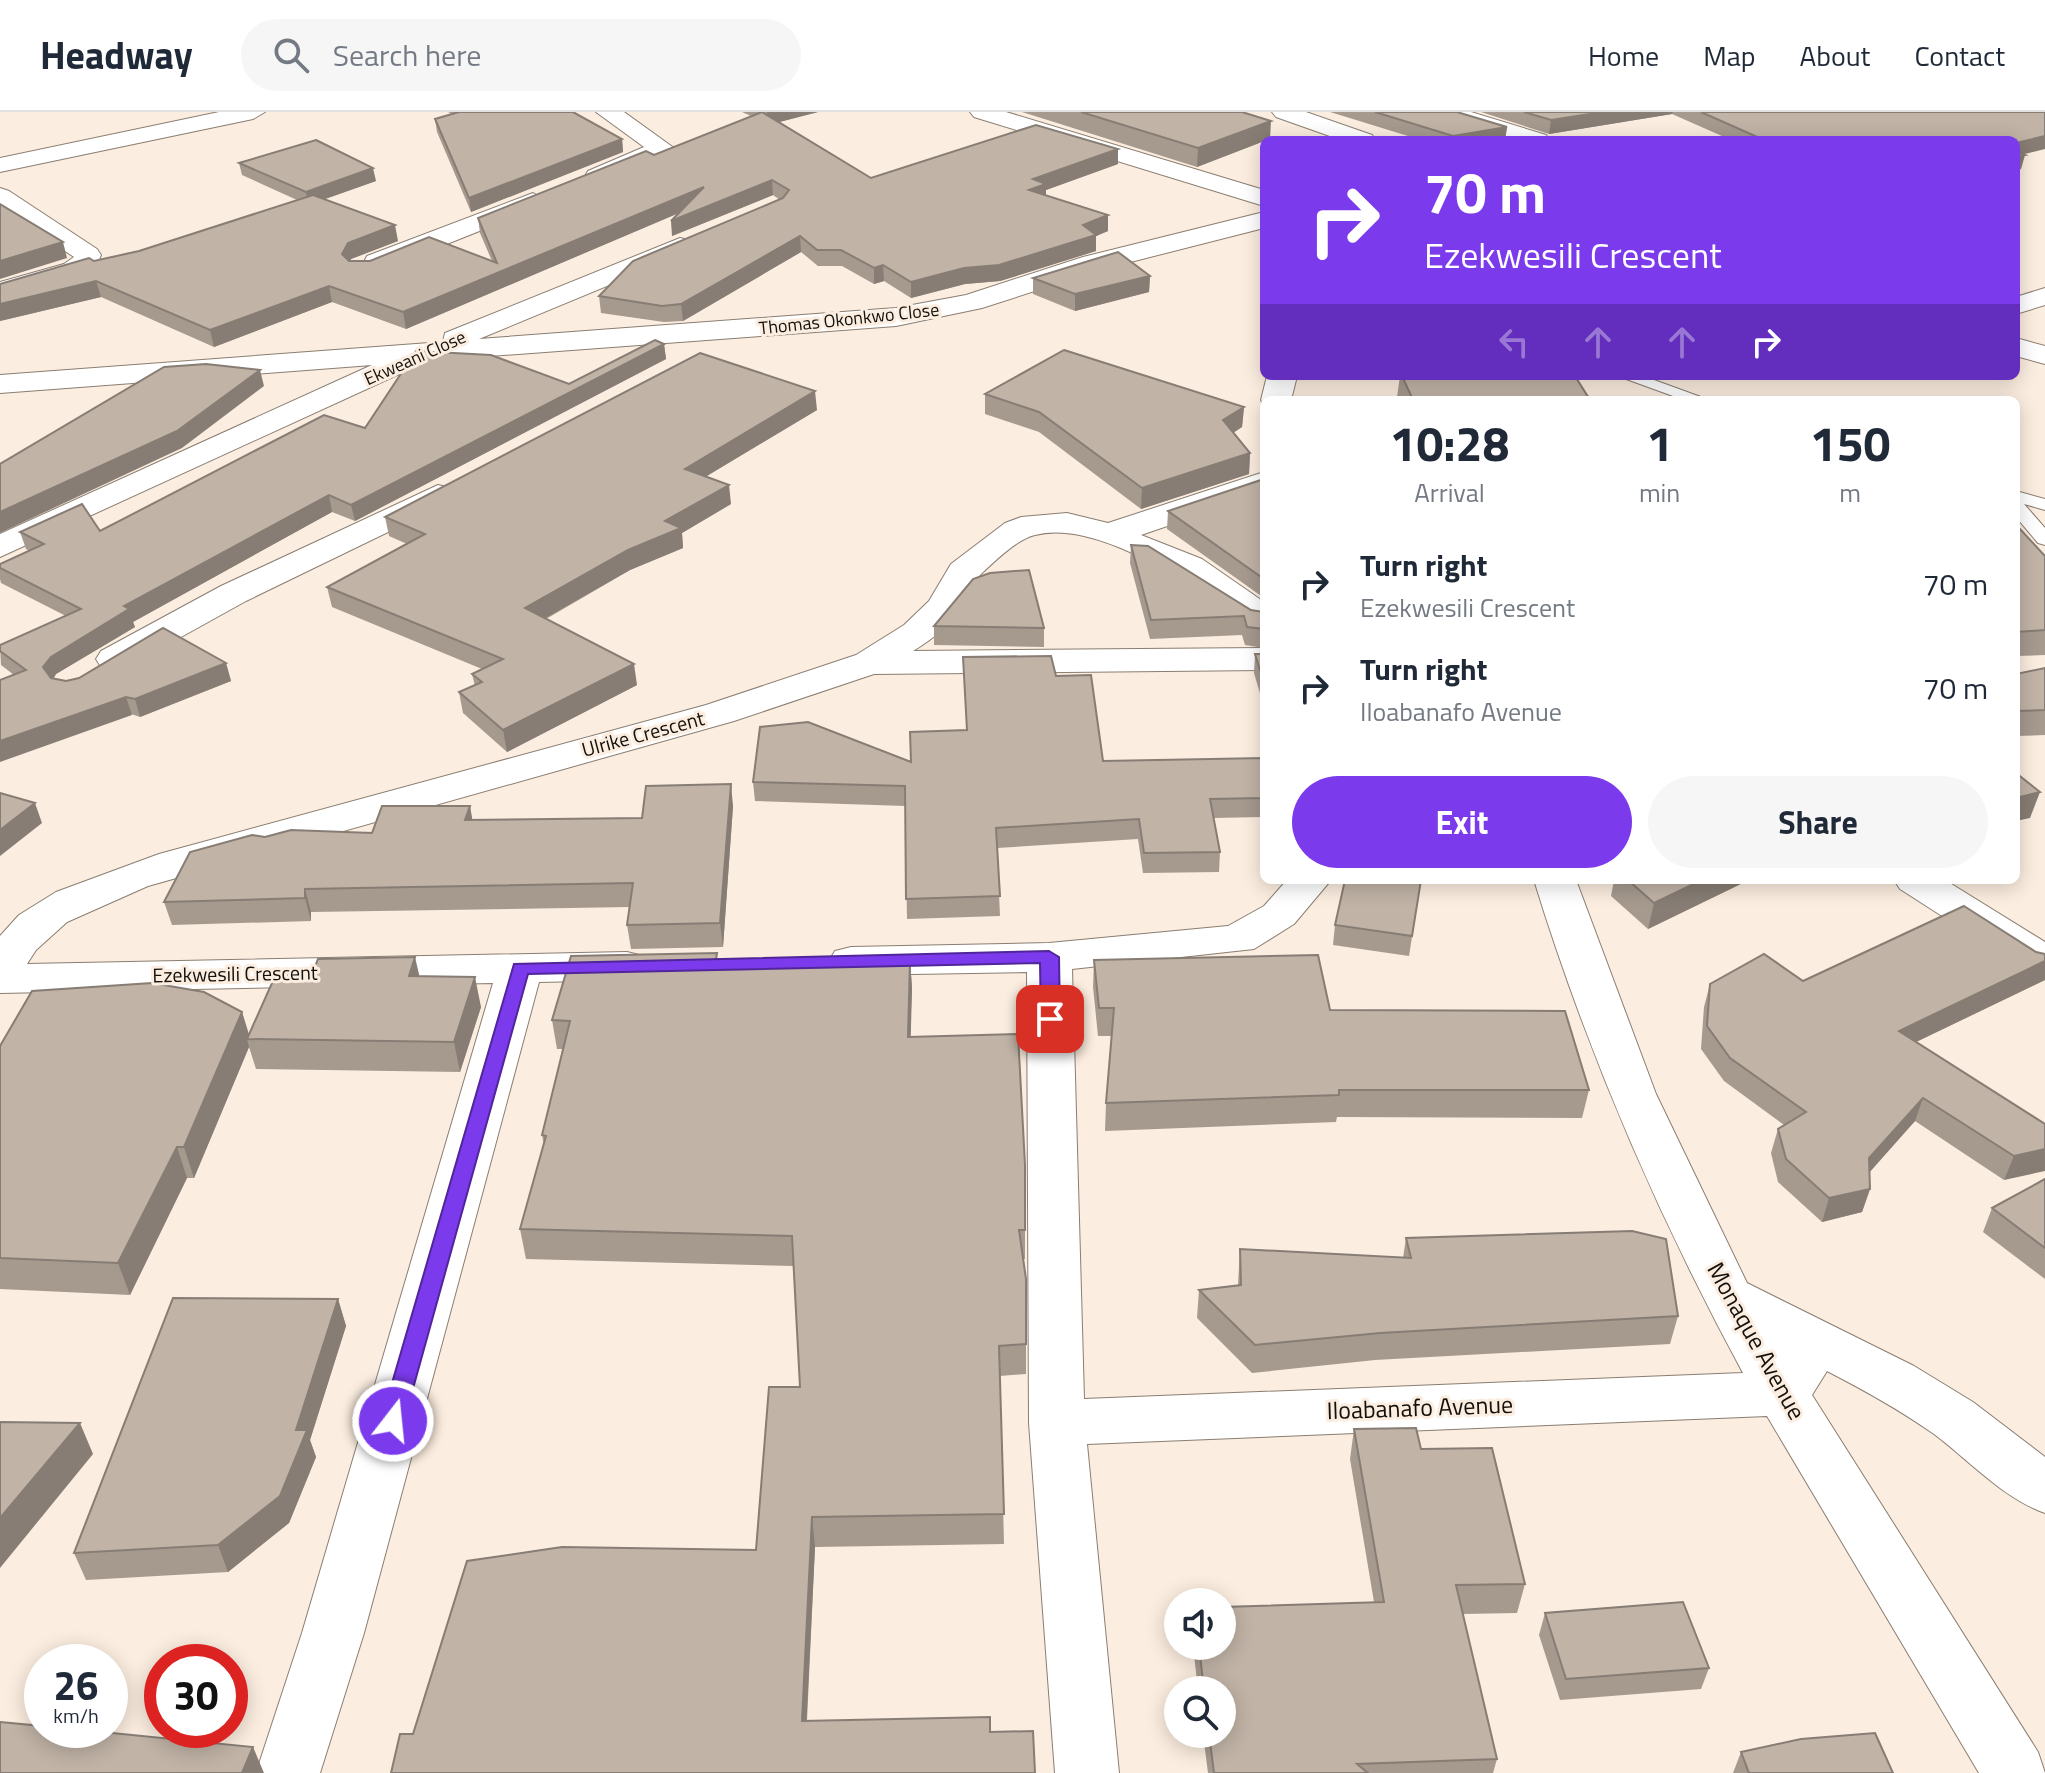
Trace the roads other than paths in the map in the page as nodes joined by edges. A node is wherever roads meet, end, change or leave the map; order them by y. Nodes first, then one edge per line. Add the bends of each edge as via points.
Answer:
1 (253, 112) edge
2 (608, 112) edge
3 (982, 112) edge
4 (1284, 112) edge
5 (1447, 112) edge
6 (1353, 136) edge
7 (1525, 136) edge
8 (0, 165) edge
9 (0, 196) edge
10 (1260, 197) edge
11 (1260, 221) edge
12 (701, 237) edge
13 (362, 268) edge
14 (2045, 270) edge
15 (2020, 278) edge
16 (0, 290) edge
17 (2045, 296) edge
18 (2020, 305) edge
19 (751, 330) junction
20 (2020, 348) edge
21 (422, 353) junction
22 (2045, 355) edge
23 (685, 365) edge
24 (1638, 380) edge
25 (0, 384) edge
26 (1688, 396) edge
27 (467, 480) edge
28 (1260, 483) edge
29 (2020, 497) edge
30 (2045, 505) edge
31 (2020, 511) edge
32 (1110, 534) junction
33 (2045, 539) edge
34 (0, 547) edge
35 (1260, 615) edge
36 (1260, 659) edge
37 (869, 663) junction
38 (83, 678) edge
39 (1306, 884) edge
40 (1556, 884) edge
41 (1921, 884) edge
42 (1049, 957) junction
43 (816, 962) edge
44 (2045, 962) edge
45 (660, 965) edge
46 (520, 968) junction
47 (0, 971) edge
48 (0, 979) edge
49 (1729, 1297) junction
50 (1816, 1344) junction
51 (1783, 1393) junction
52 (1057, 1423) junction
53 (2045, 1489) edge
54 (288, 1773) edge
55 (1087, 1773) edge
56 (2015, 1773) edge

1 - 8 street
2 - 13 street via 662,148
3 - 10 street
4 - 6 street
5 - 7 street
9 - 16 street via 88,255 74,270
11 - 19 street, Thomas Okonkwo Close via 1093,263 944,310
12 - 21 street, Ekweani Close
14 - 15 street
17 - 18 street
19 - 21 street, Thomas Okonkwo Close
19 - 23 street
20 - 22 street
21 - 25 street, Thomas Okonkwo Close
21 - 34 street, Ekweani Close
24 - 26 lane
27 - 38 street via 170,625
28 - 32 street
29 - 30 lane
31 - 33 lane
32 - 35 street via 1190,566
32 - 37 street, Ulrike Crescent via 1051,522 1017,530 963,571 935,617
36 - 37 street
37 - 47 street, Ulrike Crescent via 720,713 174,863 93,892 49,916 21,939
39 - 42 street via 1279,915 1238,939
40 - 49 street, Monaque Avenue via 1579,958 1649,1128
41 - 44 street
42 - 43 street
42 - 52 street
45 - 46 street, Ezekwesili Crescent
46 - 48 street, Ezekwesili Crescent
46 - 54 street via 333,1633
49 - 50 street
49 - 51 street, Monaque Avenue
50 - 51 street
50 - 53 street via 1895,1381
51 - 52 street, Iloabanafo Avenue
51 - 56 street, Monaque Avenue
52 - 55 street

